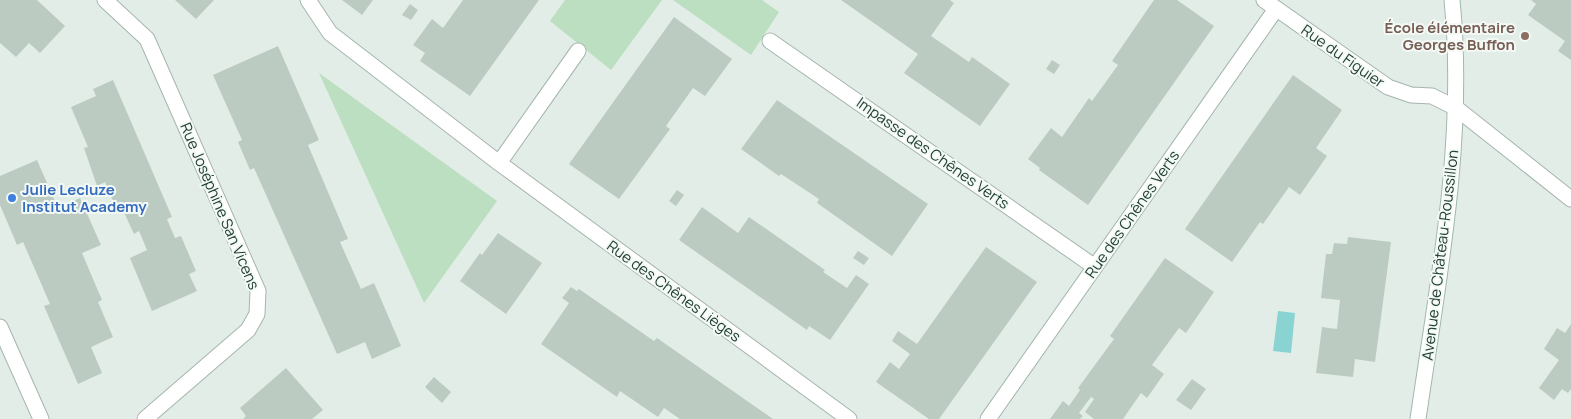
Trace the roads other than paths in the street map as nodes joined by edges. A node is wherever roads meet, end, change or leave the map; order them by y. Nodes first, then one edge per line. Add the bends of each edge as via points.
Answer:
1 (105, 0) edge
2 (308, 0) edge
3 (1452, 0) edge
4 (1270, 4) edge
5 (770, 41) dead end
6 (578, 51) dead end
7 (1456, 108) junction
8 (499, 162) junction
9 (1571, 199) edge
10 (1095, 267) junction
11 (0, 327) edge
12 (41, 419) edge
13 (145, 419) edge
14 (848, 419) edge
15 (988, 419) edge
16 (1418, 419) edge

1 - 13 street, Rue Joséphine San Vicens via 147,39 258,291 257,314 248,330
2 - 8 street, Rue des Chênes Lièges via 330,33
3 - 7 street, Avenue de Château-Roussillon
4 - 7 street, Rue du Figuier via 1388,87 1411,95 1432,96
4 - 10 street, Rue des Chênes Verts
5 - 10 street, Impasse des Chênes Verts
6 - 8 street
7 - 9 street, Rue du Figuier
7 - 16 street, Avenue de Château-Roussillon via 1449,204
8 - 14 street, Rue des Chênes Lièges
10 - 15 street, Rue des Chênes Verts
11 - 12 street

